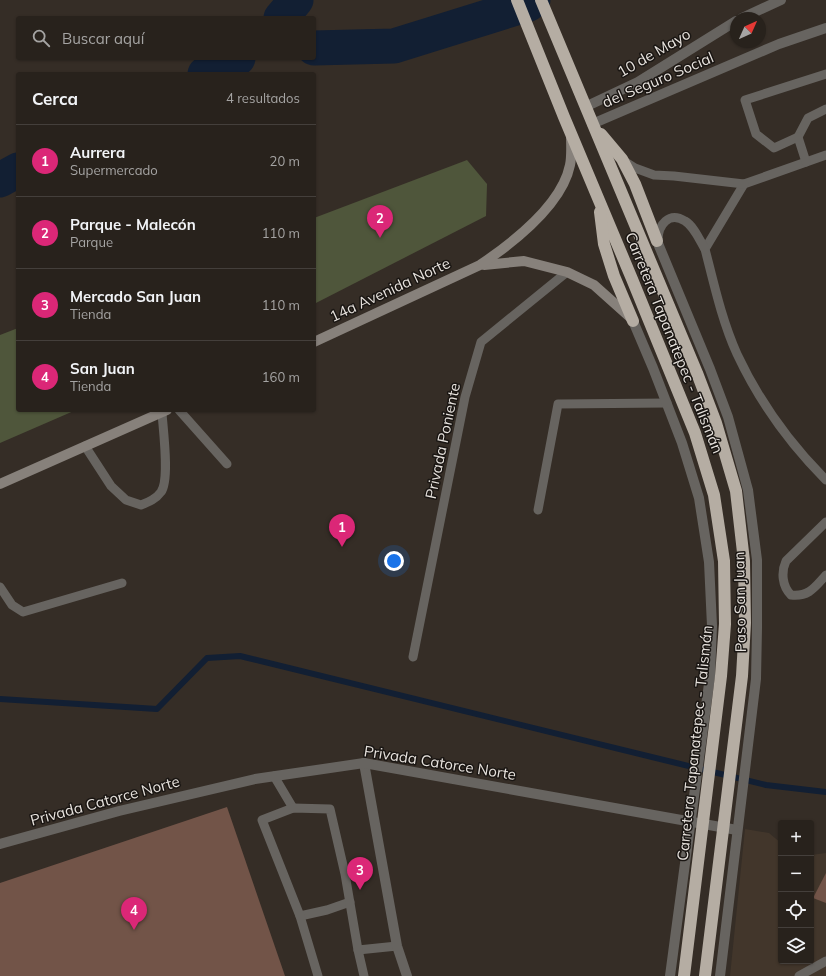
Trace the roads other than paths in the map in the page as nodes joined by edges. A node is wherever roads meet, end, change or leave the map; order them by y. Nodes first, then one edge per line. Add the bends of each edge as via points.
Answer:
1 (517, 0) edge
2 (541, 0) edge
3 (781, 0) edge
4 (755, 12) edge
5 (730, 26) edge
6 (826, 28) edge
7 (826, 74) edge
8 (585, 107) junction
9 (826, 109) edge
10 (592, 124) junction
11 (571, 135) junction
12 (798, 137) junction
13 (826, 155) edge
14 (622, 159) junction
15 (806, 162) junction
16 (744, 184) junction
17 (599, 199) junction
18 (658, 241) junction
19 (705, 250) junction
20 (480, 265) junction
21 (567, 272) junction
22 (633, 320) junction
23 (316, 341) edge
24 (667, 403) junction
25 (163, 412) edge
26 (165, 412) edge
27 (181, 412) edge
28 (85, 446) junction
29 (227, 464) dead end
30 (826, 480) edge
31 (0, 484) edge
32 (538, 510) dead end
33 (826, 522) edge
34 (826, 576) edge
35 (122, 583) dead end
36 (0, 587) edge
37 (413, 657) dead end
38 (364, 763) junction
39 (274, 776) junction
40 (294, 808) junction
41 (690, 821) junction
42 (737, 830) junction
43 (0, 844) edge
44 (350, 902) junction
45 (300, 916) junction
46 (397, 946) junction
47 (358, 950) junction
48 (826, 961) edge
49 (318, 976) edge
50 (364, 976) edge
51 (406, 976) edge
52 (670, 976) edge
53 (684, 976) edge
54 (705, 976) edge
55 (720, 976) edge
56 (799, 976) edge

1 - 11 highway, Carretera Tapanatepec - Talismán
2 - 8 highway, Carretera Tapanatepec - Talismán
3 - 4 street
5 - 8 street, 10 de Mayo via 638,82
6 - 10 street, del Seguro Social via 779,44
7 - 12 lane via 745,100 756,134 774,148
8 - 10 highway, Carretera Tapanatepec - Talismán
9 - 12 lane via 808,118
10 - 14 highway
10 - 54 highway, Carretera Tapanatepec - Talismán via 697,373 716,423 736,491 744,561 745,624 742,676
11 - 17 highway, Carretera Tapanatepec - Talismán
11 - 20 main road via 570,166 562,187 550,205 532,224
12 - 15 lane
13 - 15 lane
14 - 16 lane via 635,168 654,175
14 - 18 highway
15 - 16 lane
16 - 19 lane
17 - 22 highway via 604,244 614,276
17 - 53 highway, Carretera Tapanatepec - Talismán via 695,433 714,494 724,561 725,624 722,676
18 - 19 lane via 658,231 663,222 673,218 685,220
18 - 42 street, Paso San Juan via 728,417 748,490 757,560 756,679
19 - 30 lane via 737,354 778,424 804,458
20 - 21 main road via 524,261
20 - 23 main road, 14a Avenida Norte
21 - 22 main road via 594,285
21 - 37 lane, Privada Poniente via 480,342 465,397
22 - 24 street, Paso San Juan
24 - 32 lane via 558,404
24 - 41 street, Paso San Juan via 699,498 709,562 712,626 710,676
25 - 28 main road
26 - 28 lane via 166,477 162,491 155,499 141,505 126,500 111,486
27 - 29 lane
28 - 31 main road
33 - 34 lane via 786,561 783,568 784,585 791,595 809,592
35 - 36 lane via 23,612 12,605
38 - 39 street, Privada Catorce Norte
38 - 41 street, Privada Catorce Norte
38 - 46 street
39 - 40 lane
39 - 43 street, Privada Catorce Norte via 119,811
40 - 44 lane via 330,809
40 - 45 lane via 262,820
41 - 42 street, Privada Catorce Norte
41 - 52 street, Paso San Juan
42 - 55 street, Paso San Juan
44 - 45 lane
44 - 47 lane
45 - 49 lane
46 - 47 lane
46 - 51 street
47 - 50 lane
48 - 56 lane

